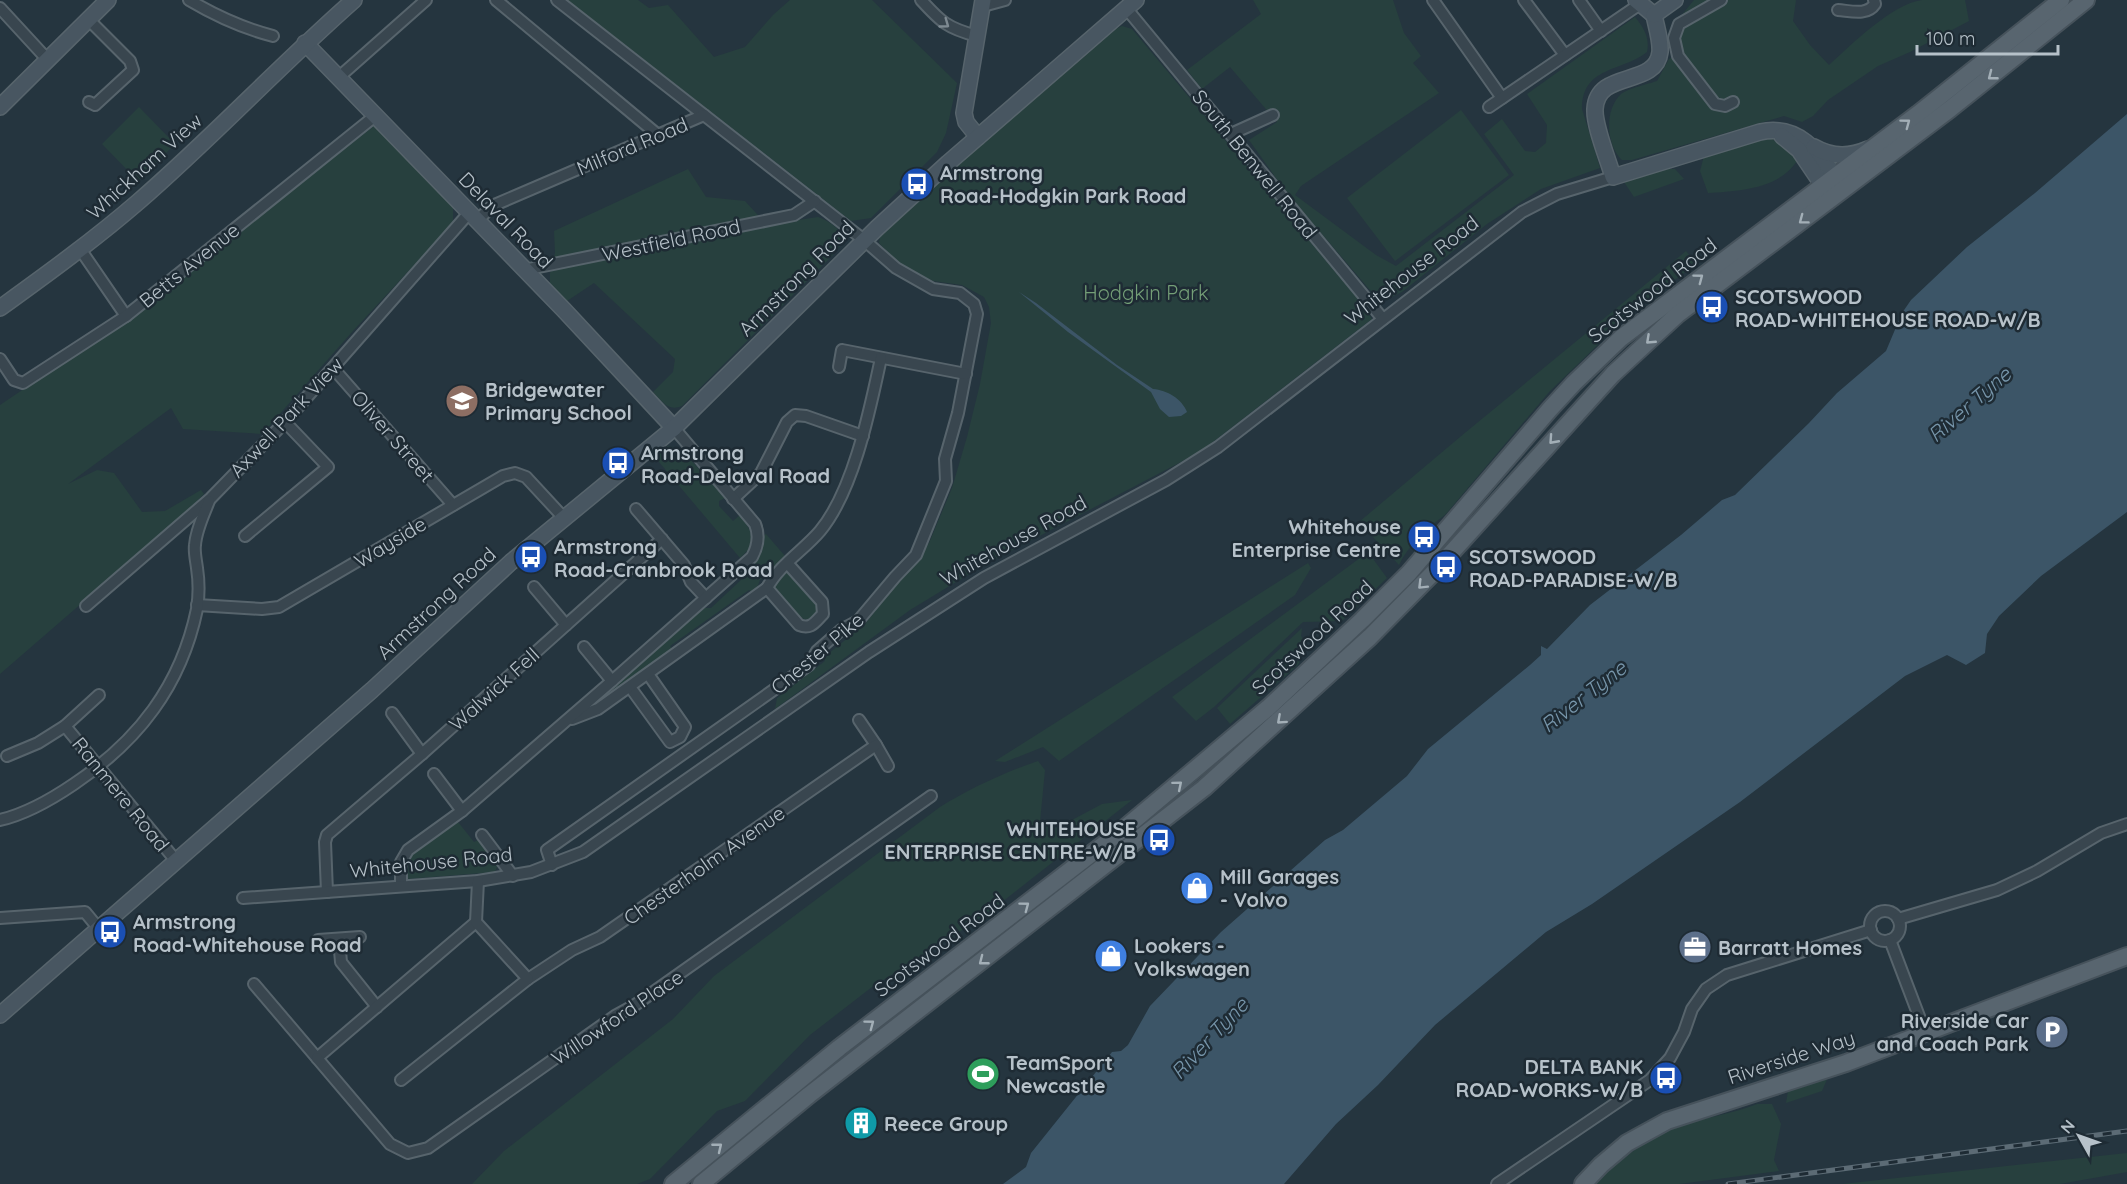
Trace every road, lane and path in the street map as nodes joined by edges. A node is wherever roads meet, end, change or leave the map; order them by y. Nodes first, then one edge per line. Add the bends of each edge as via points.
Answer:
1 (108, 0) edge
2 (189, 0) edge
3 (354, 0) edge
4 (426, 0) edge
5 (496, 0) edge
6 (557, 0) edge
7 (921, 0) edge
8 (1005, 0) edge
9 (1433, 0) edge
10 (1524, 0) edge
11 (1579, 0) edge
12 (1675, 0) edge
13 (1721, 0) edge
14 (1874, 0) edge
15 (2061, 0) edge
16 (2086, 0) edge
17 (1638, 2) edge
18 (983, 3) edge
19 (1131, 4) edge
20 (0, 8) edge
21 (1838, 10) dead end
22 (1654, 15) junction
23 (88, 19) junction
24 (1600, 31) junction
25 (273, 36) dead end
26 (977, 36) junction
27 (305, 43) junction
28 (1565, 56) junction
29 (47, 59) junction
30 (339, 77) junction
31 (1502, 98) junction
32 (89, 102) dead end
33 (1733, 102) dead end
34 (0, 107) edge
35 (1489, 107) dead end
36 (704, 115) junction
37 (1273, 115) dead end
38 (375, 116) junction
39 (1774, 131) junction
40 (1231, 134) junction
41 (658, 135) junction
42 (978, 137) junction
43 (1811, 146) junction
44 (1875, 147) junction
45 (1613, 177) junction
46 (1833, 187) junction
47 (815, 201) junction
48 (473, 217) junction
49 (864, 240) junction
50 (80, 249) junction
51 (524, 270) junction
52 (0, 308) edge
53 (126, 316) junction
54 (1383, 319) junction
55 (881, 358) junction
56 (0, 359) edge
57 (839, 367) dead end
58 (333, 368) junction
59 (966, 374) junction
60 (285, 422) junction
61 (674, 428) junction
62 (862, 436) junction
63 (211, 498) junction
64 (733, 499) junction
65 (453, 505) junction
66 (636, 509) dead end
67 (563, 517) junction
68 (184, 521) junction
69 (245, 536) dead end
70 (662, 539) junction
71 (195, 545) junction
72 (788, 564) junction
73 (534, 587) dead end
74 (767, 588) junction
75 (705, 598) junction
76 (198, 605) junction
77 (86, 606) dead end
78 (566, 625) junction
79 (584, 647) dead end
80 (648, 674) junction
81 (612, 681) junction
82 (630, 687) junction
83 (99, 695) dead end
84 (392, 714) dead end
85 (859, 720) dead end
86 (563, 723) junction
87 (65, 726) junction
88 (876, 745) junction
89 (420, 755) junction
90 (7, 756) dead end
91 (888, 766) dead end
92 (98, 768) junction
93 (434, 774) dead end
94 (931, 796) dead end
95 (462, 811) junction
96 (0, 820) edge
97 (2127, 824) edge
98 (482, 835) dead end
99 (177, 862) junction
100 (552, 865) junction
101 (513, 876) junction
102 (478, 881) junction
103 (401, 886) junction
104 (327, 892) junction
105 (243, 898) dead end
106 (0, 918) edge
107 (1898, 919) junction
108 (476, 922) junction
109 (99, 929) junction
110 (1871, 930) junction
111 (360, 938) dead end
112 (339, 939) junction
113 (318, 940) dead end
114 (1890, 940) junction
115 (2127, 956) edge
116 (528, 979) junction
117 (254, 984) dead end
118 (377, 1007) junction
119 (0, 1015) edge
120 (1925, 1032) junction
121 (317, 1058) junction
122 (402, 1080) dead end
123 (673, 1184) edge
124 (701, 1184) edge
125 (1497, 1184) edge
126 (1583, 1184) edge

1 - 23 street
2 - 25 street via 228,21
3 - 27 street, Whickham View
4 - 30 street
5 - 41 street
6 - 36 street
7 -> 26 street via 954,30
8 - 18 street
9 - 31 street
10 - 28 street
11 - 24 street
12 - 22 street
13 - 33 street via 1679,24 1674,44 1678,56 1715,104 1725,106
14 - 21 street via 1871,10 1866,12
44 -> 15 main road, Scotswood Road
16 -> 46 main road, Scotswood Road via 2002,69
17 - 22 street
17 - 24 street
18 - 26 street
19 - 40 street, South Benwell Road
19 - 42 street, Armstrong Road
20 - 29 street
22 - 45 street via 1660,47 1658,60 1645,73 1610,85 1596,103 1596,119
23 - 29 street
23 - 32 street via 130,61 133,70 95,105
24 - 28 street
26 - 42 street via 964,113
27 - 30 street, Delaval Road
27 - 50 street, Whickham View via 194,152
28 - 31 street
29 - 34 street
30 - 38 street, Delaval Road
31 - 35 street
36 - 41 street, Milford Road
36 - 47 street, Milford Road
37 - 40 street
38 - 48 street, Delaval Road
38 - 53 street, Betts Avenue
39 - 43 street, Whitehouse Road via 1793,134
39 - 45 street, Whitehouse Road
39 - 46 street via 1799,150
40 - 54 street, South Benwell Road
41 - 48 street, Milford Road
42 - 49 street, Armstrong Road
43 - 44 street via 1821,152 1849,155
43 - 46 street, Whitehouse Road
44 - 46 main road, Scotswood Road
45 - 54 street, Whitehouse Road via 1557,194 1522,212
123 -> 46 main road, Scotswood Road via 839,1048 1125,828 1233,739 1409,573 1550,409 1612,346
46 -> 124 main road, Scotswood Road via 1627,360 1370,637 1204,788 809,1095
47 - 49 street, Milford Road
47 - 51 street, Westfield Road via 794,214
48 - 51 street, Delaval Road
48 - 58 street, Axwell Park View
49 - 59 street, Chester Pike via 896,268 933,289 960,293 974,304 976,314
49 - 61 street, Armstrong Road
50 - 52 street, Whickham View
50 - 53 street
51 - 61 street, Delaval Road
53 - 56 street, Betts Avenue via 23,383 14,380
54 - 100 street, Whitehouse Road via 1218,447 1166,480 984,578 869,652 583,852
55 - 57 street via 842,350
55 - 59 street
55 - 62 street
58 - 60 street, Axwell Park View
58 - 65 street, Oliver Street
59 - 100 street, Chester Pike via 945,459 946,481 916,555 858,621 817,651 809,665 547,850
60 - 63 street, Axwell Park View
60 - 69 street via 328,467
61 - 64 street
61 - 67 street, Armstrong Road
62 - 64 street via 795,415 760,473
62 - 72 street via 837,504 821,530
63 - 68 street, Axwell Park View
63 - 71 street
64 - 75 street via 755,524 756,550
65 - 67 street, Wayside via 515,473 526,477
65 - 76 street, Wayside via 279,607
66 - 70 street
67 - 99 street, Armstrong Road
68 - 71 street
68 - 77 street, Axwell Park View
70 - 75 street
70 - 78 street, Walwick Fell
71 - 76 street
72 - 74 street
72 - 74 street via 822,602 823,614 811,626 799,625
73 - 78 street
74 - 80 street
75 - 81 street
76 - 92 street via 190,641 158,705 126,744
78 - 89 street, Walwick Fell
79 - 81 street
80 - 82 street
80 - 82 street via 686,727 680,736 670,742
81 - 86 street
82 - 86 street via 598,709
83 - 87 street
84 - 89 street
85 - 88 street
86 - 95 street
87 - 90 street
87 - 92 street, Ranmere Road
88 - 91 street
88 - 116 street, Chesterholm Avenue via 600,937
89 - 104 street, Walwick Fell via 327,835
92 - 96 street via 54,798
92 - 99 street, Ranmere Road
93 - 95 street
94 - 121 street, Willowford Place via 428,1148 408,1153 390,1144
95 - 103 street via 408,850 401,862
97 - 107 street via 2101,833 1997,890
98 - 101 street
99 - 109 street, Armstrong Road
100 - 101 street, Whitehouse Road
101 - 102 street, Whitehouse Road
102 - 103 street, Whitehouse Road
102 - 108 street
103 - 104 street, Whitehouse Road
104 - 105 street, Whitehouse Road
106 - 109 street via 86,912
107 - 110 street via 1892,912 1877,913 1871,920
107 - 114 street via 1898,934
108 - 116 street
108 - 118 street
109 - 119 street, Armstrong Road
110 - 114 street via 1880,940
110 - 125 street via 1727,975 1706,989 1692,1009 1670,1058 1650,1080
111 - 112 street
112 - 113 street
112 - 118 street via 341,962
114 - 120 street
115 - 120 main road, Riverside Way
116 - 122 street, Chesterholm Avenue
117 - 121 street, Willowford Place
118 - 121 street
120 - 126 main road, Riverside Way via 1846,1063 1666,1121 1628,1143

